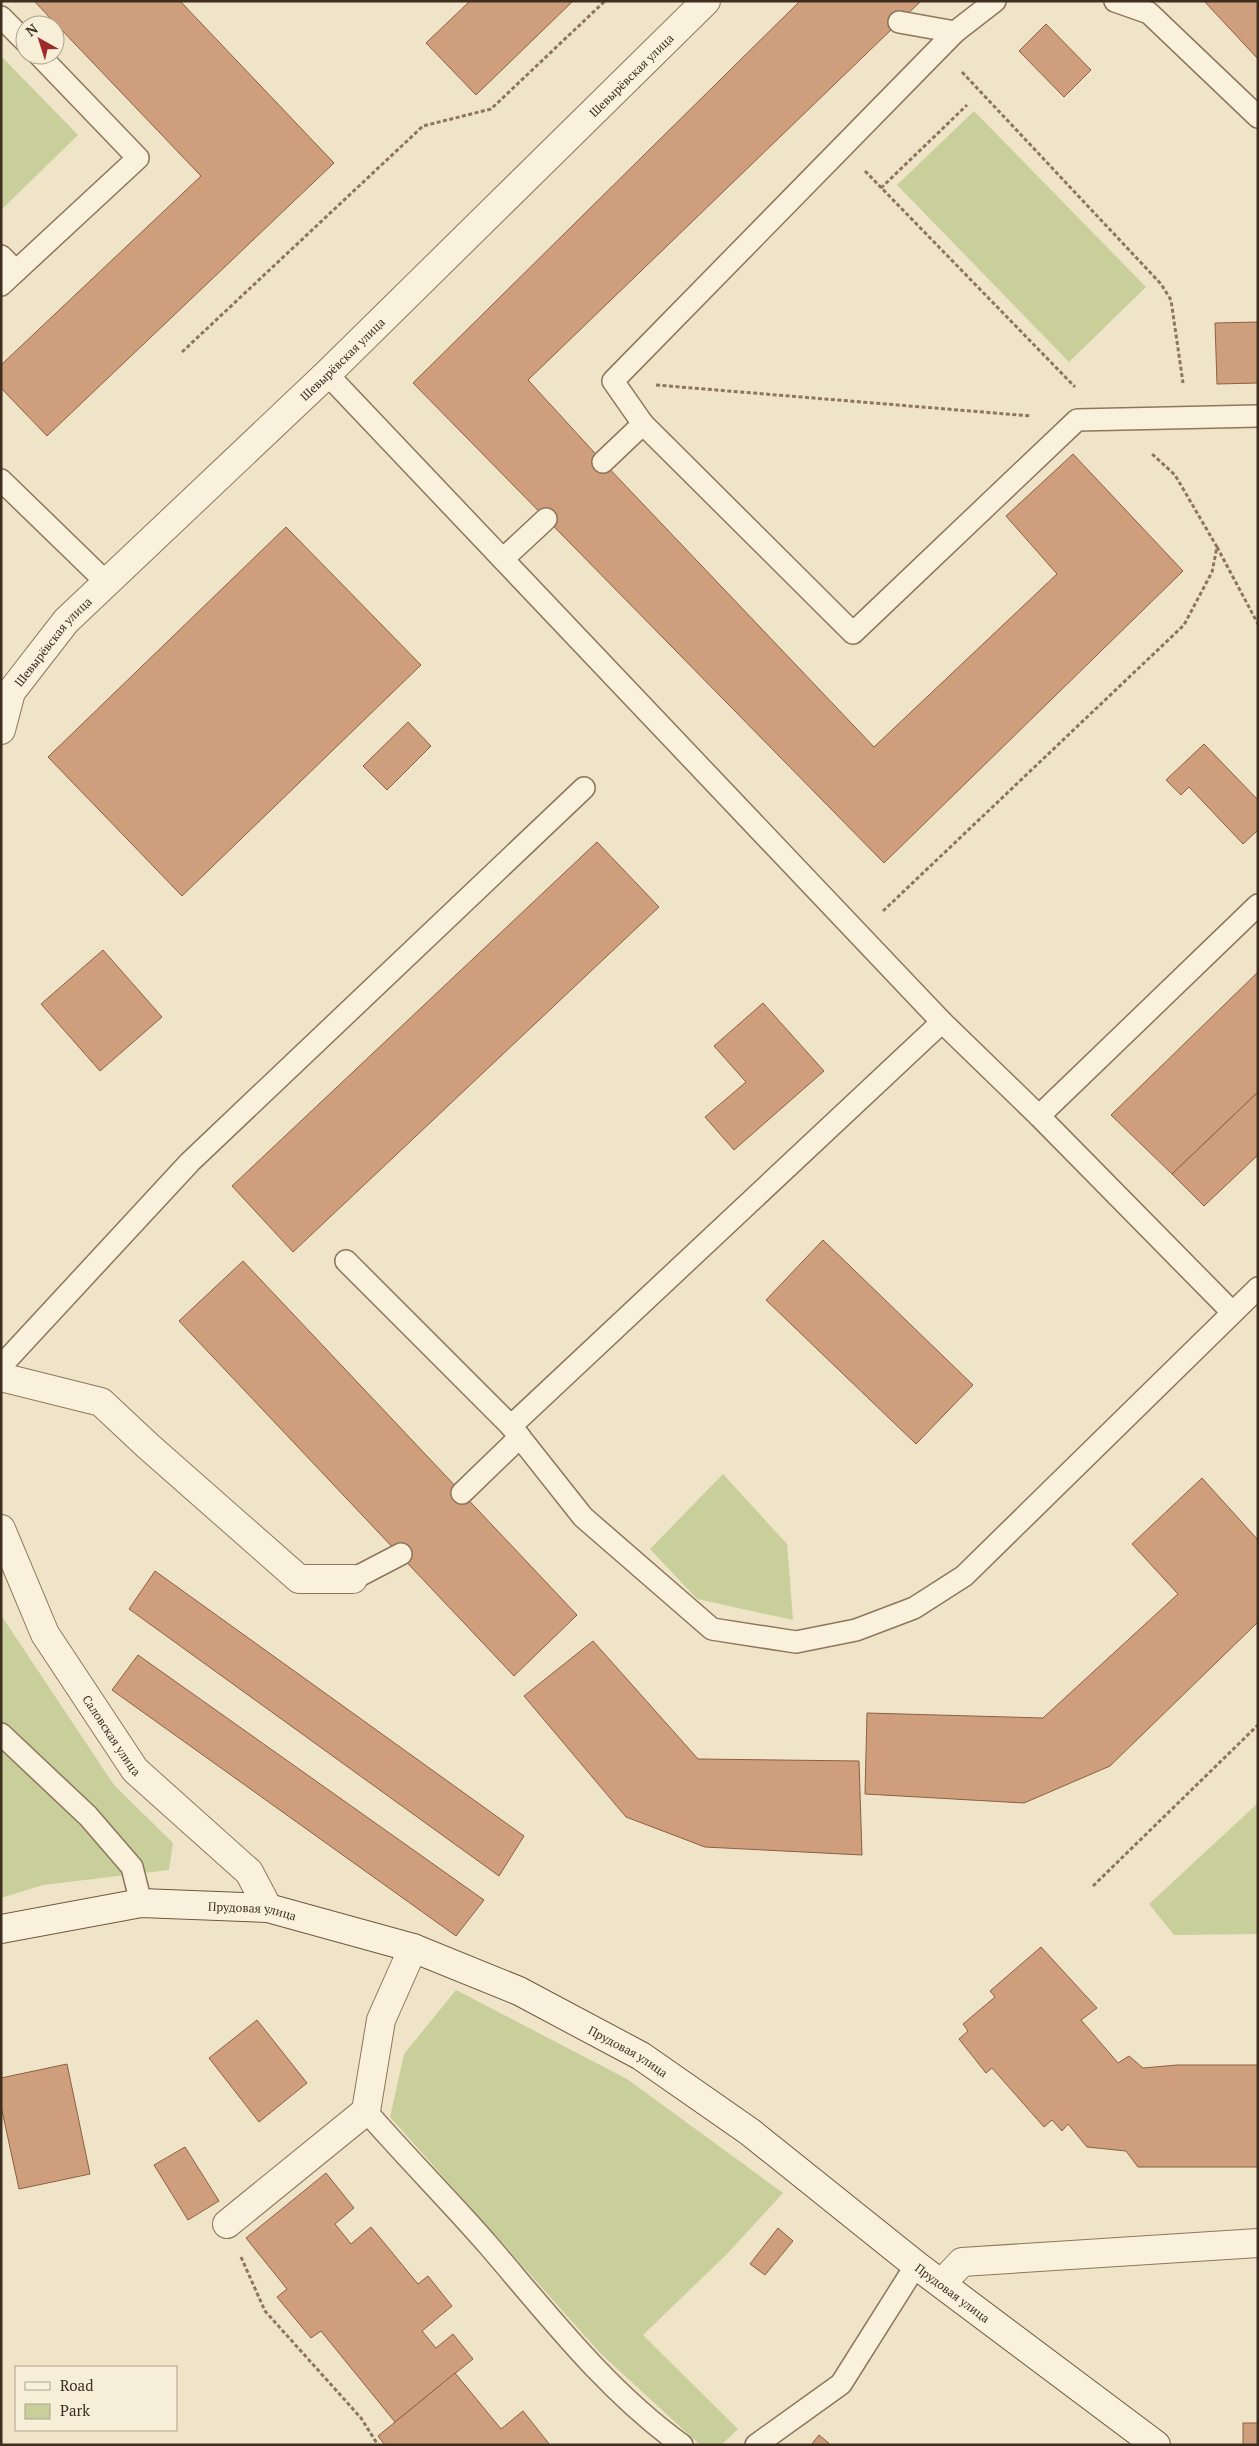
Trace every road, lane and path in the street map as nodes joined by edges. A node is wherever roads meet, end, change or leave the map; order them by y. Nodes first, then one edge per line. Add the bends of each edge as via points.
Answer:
1 (605, 1) edge
2 (706, 1) edge
3 (995, 1) edge
4 (1115, 1) edge
5 (1, 16) edge
6 (899, 22) dead end
7 (15, 31) edge
8 (955, 32) junction
9 (939, 48) junction
10 (48, 65) edge
11 (967, 105) dead end
12 (1258, 117) edge
13 (842, 147) junction
14 (881, 188) junction
15 (6, 271) edge
16 (182, 352) dead end
17 (327, 374) junction
18 (613, 381) junction
19 (1258, 416) edge
20 (1188, 417) junction
21 (1117, 419) junction
22 (1077, 420) junction
23 (643, 424) junction
24 (603, 462) dead end
25 (1, 480) edge
26 (546, 519) dead end
27 (1217, 547) junction
28 (503, 559) junction
29 (106, 582) junction
30 (1258, 624) edge
31 (6, 686) edge
32 (1, 730) edge
33 (584, 788) dead end
34 (1258, 905) edge
35 (859, 934) junction
36 (942, 1022) junction
37 (1040, 1116) junction
38 (346, 1260) dead end
39 (1258, 1288) edge
40 (1232, 1312) junction
41 (1, 1366) edge
42 (1, 1377) edge
43 (515, 1432) junction
44 (462, 1493) dead end
45 (1, 1529) edge
46 (400, 1554) dead end
47 (353, 1579) joint
48 (1258, 1725) edge
49 (1, 1734) edge
50 (1093, 1886) dead end
51 (141, 1903) junction
52 (268, 1908) junction
53 (1, 1929) edge
54 (414, 1948) junction
55 (366, 2111) junction
56 (227, 2224) joint
57 (1258, 2243) edge
58 (916, 2265) junction
59 (942, 2283) junction
60 (378, 2445) edge
61 (682, 2445) edge
62 (756, 2445) edge
63 (1156, 2445) edge

1 - 16 path via 491,109 423,126
2 - 17 street, Шевырёвская улица
3 - 8 lane
4 - 12 lane via 1149,13
5 - 7 lane
6 - 8 lane
8 - 9 lane
9 - 13 lane
9 - 20 path via 1161,284 1171,300
10 - 15 lane via 138,158
11 - 14 path
13 - 14 path
13 - 18 lane
14 - 21 path via 1074,387
17 - 28 lane
17 - 29 street, Шевырёвская улица
18 - 22 path
18 - 23 lane
19 - 20 lane
20 - 21 lane
21 - 22 lane
21 - 27 path via 1174,475
22 - 23 lane via 853,633
23 - 24 lane
25 - 29 lane
26 - 28 lane
27 - 30 path
27 - 35 path via 1212,572 1184,625
28 - 35 lane
29 - 31 street, Шевырёвская улица
31 - 32 street, Шевырёвская улица
33 - 41 lane via 190,1162
34 - 37 lane
35 - 36 lane
36 - 37 lane
36 - 43 lane
37 - 40 lane
38 - 43 lane
39 - 40 lane
40 - 43 lane via 964,1576 914,1608 856,1630 796,1642 712,1629 583,1517
42 - 47 street via 101,1402 299,1579
43 - 44 lane
45 - 52 street, Саловская улица via 45,1634 135,1770 249,1872
46 - 47 lane
48 - 50 path
49 - 51 lane via 88,1816 132,1867
51 - 52 street, Прудовая улица
51 - 53 street, Прудовая улица
52 - 54 street, Прудовая улица
54 - 55 street via 382,2020
54 - 58 street, Прудовая улица via 519,1991 641,2056 750,2132
55 - 56 street
55 - 61 lane via 577,2349 650,2422
56 - 60 path via 265,2311 361,2418
57 - 59 street via 962,2262
58 - 59 street, Прудовая улица
58 - 62 lane via 841,2384
59 - 63 street, Прудовая улица

